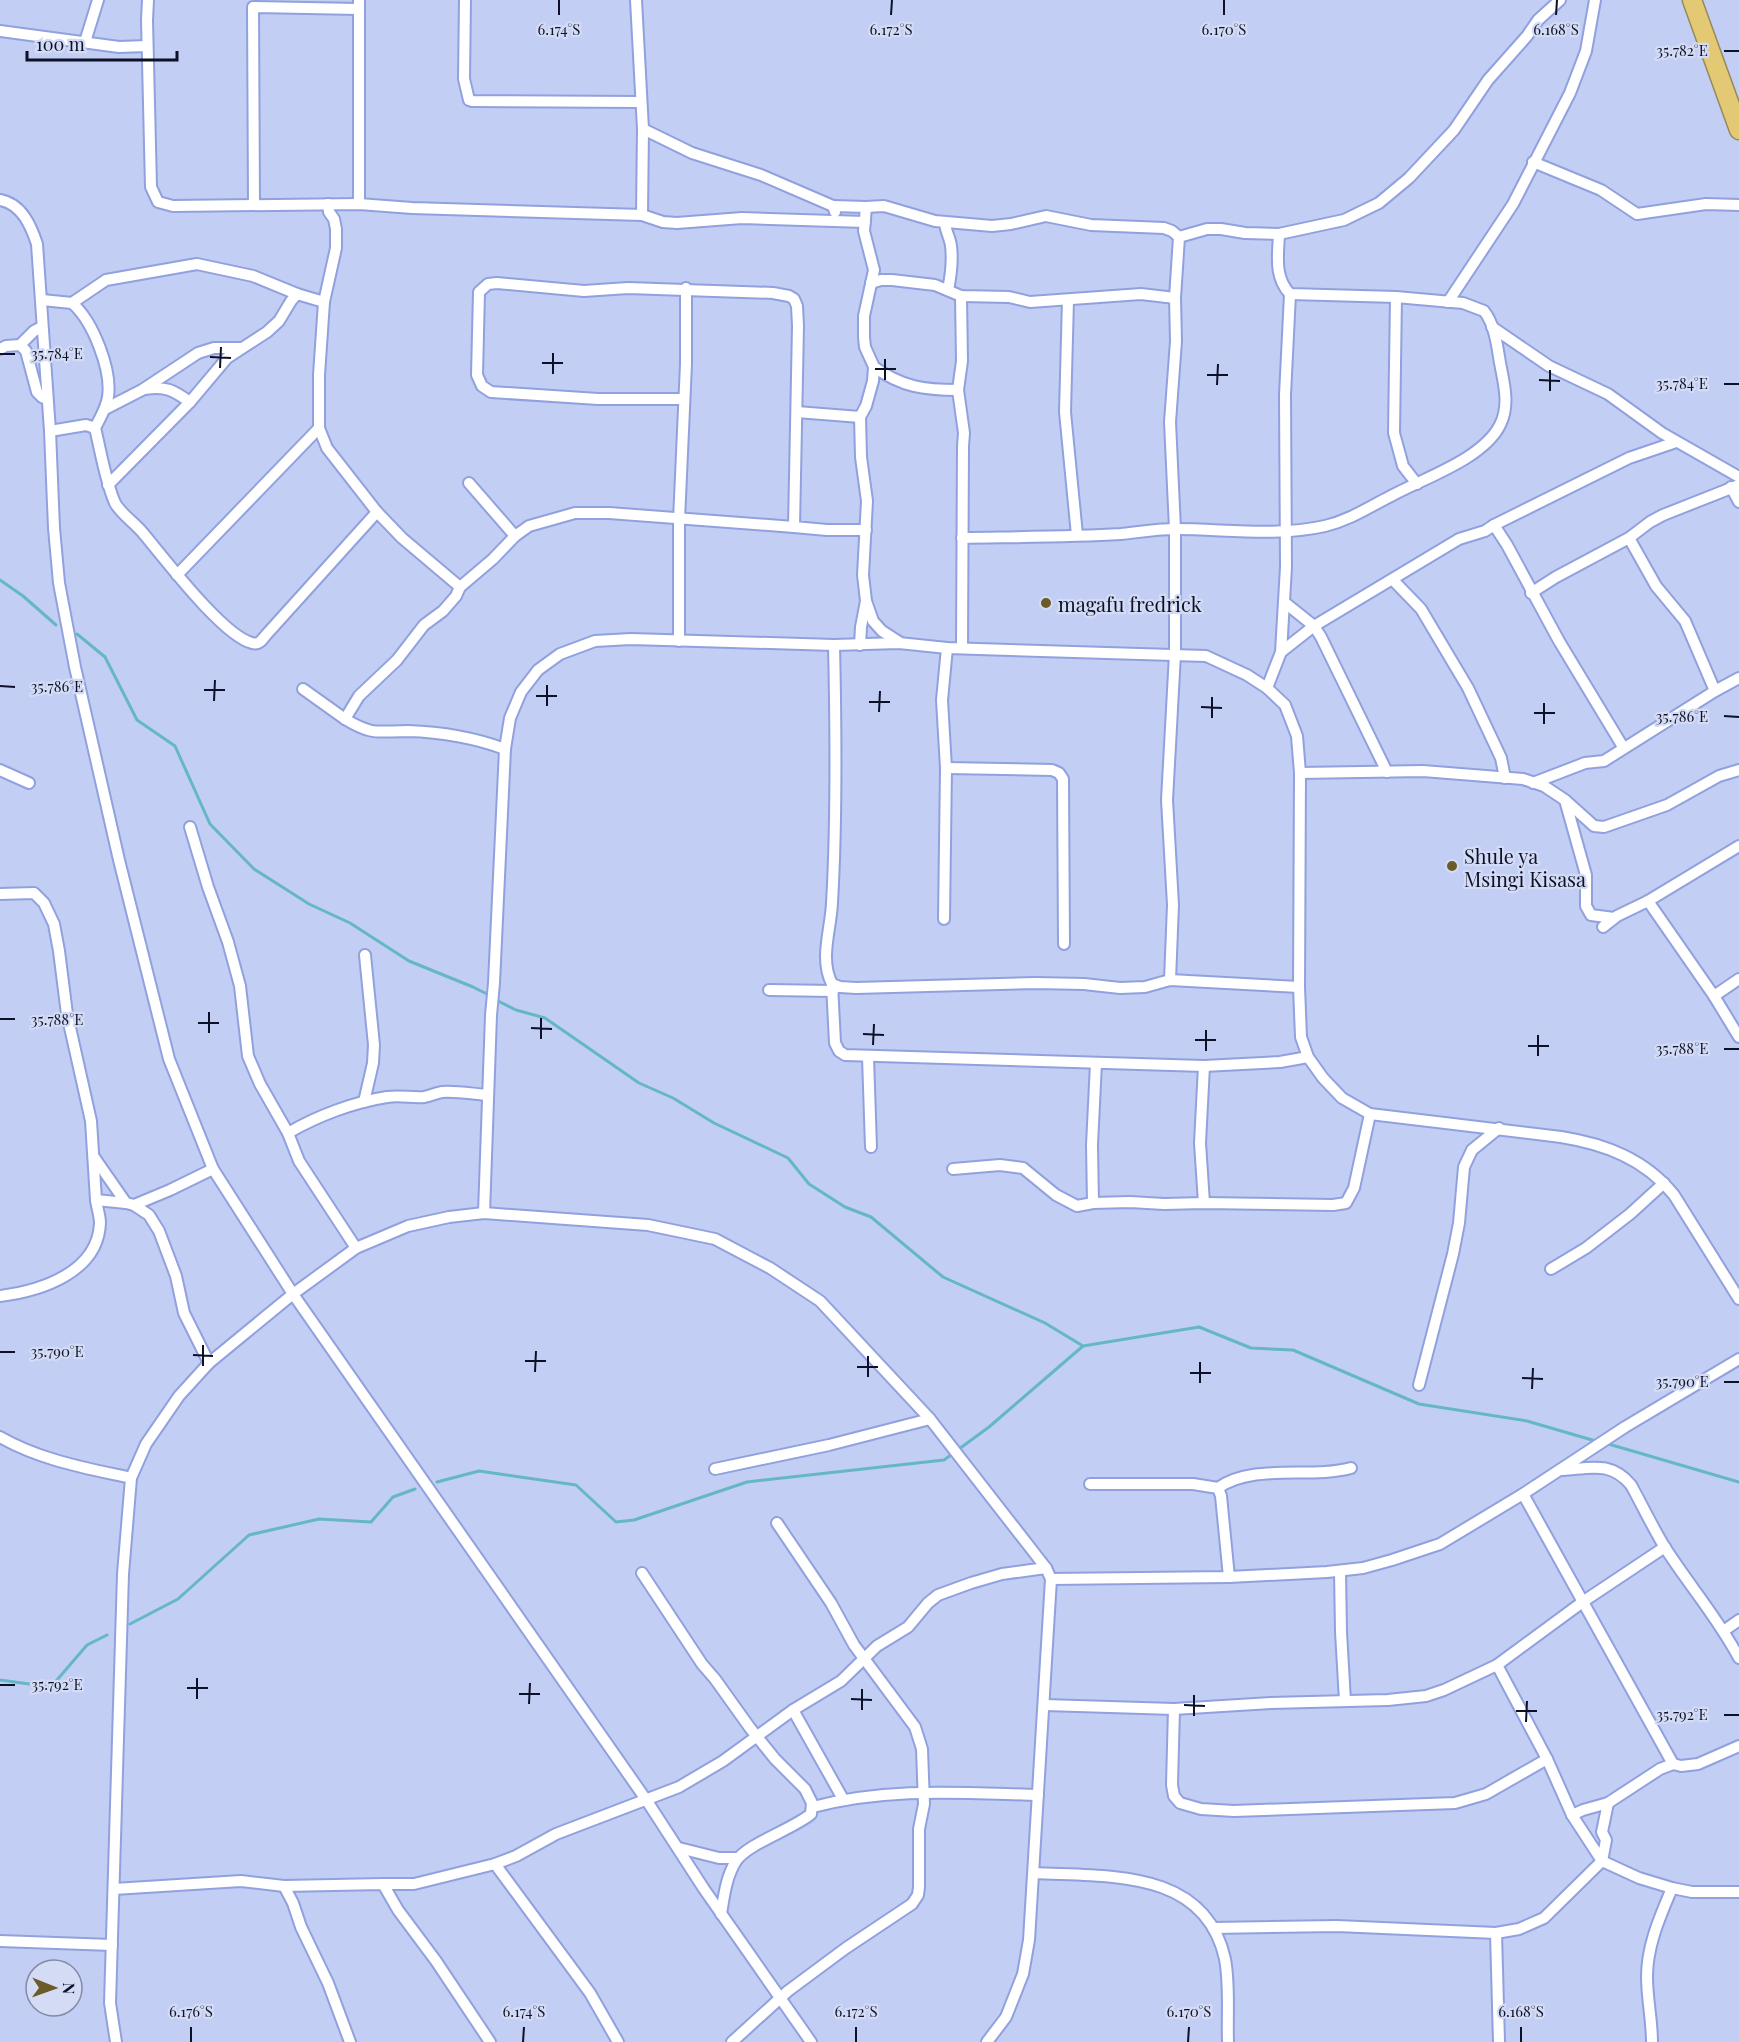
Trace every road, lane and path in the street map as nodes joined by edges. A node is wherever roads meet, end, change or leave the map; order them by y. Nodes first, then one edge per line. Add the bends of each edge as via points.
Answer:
1 (98, 0) edge
2 (148, 0) edge
3 (465, 0) edge
4 (636, 0) edge
5 (1560, 0) edge
6 (1595, 0) edge
7 (1692, 0) edge
8 (253, 3) edge
9 (359, 4) edge
10 (0, 31) edge
11 (85, 42) junction
12 (147, 46) junction
13 (640, 102) junction
14 (643, 129) junction
15 (1739, 130) edge
16 (1533, 162) junction
17 (0, 200) edge
18 (254, 204) junction
19 (328, 204) junction
20 (359, 204) junction
21 (1739, 205) edge
22 (833, 206) junction
23 (866, 207) junction
24 (642, 215) junction
25 (841, 220) junction
26 (865, 222) junction
27 (945, 222) junction
28 (1279, 234) junction
29 (1179, 237) junction
30 (871, 283) junction
31 (686, 288) junction
32 (948, 290) junction
33 (297, 294) junction
34 (1290, 294) junction
35 (961, 296) junction
36 (1396, 297) junction
37 (1175, 298) junction
38 (42, 300) junction
39 (1068, 300) junction
40 (324, 302) junction
41 (1448, 302) junction
42 (72, 303) junction
43 (42, 327) junction
44 (1492, 327) junction
45 (20, 345) junction
46 (244, 348) junction
47 (0, 349) edge
48 (874, 367) junction
49 (142, 390) junction
50 (958, 390) junction
51 (48, 399) junction
52 (684, 399) junction
53 (190, 402) junction
54 (105, 409) junction
55 (797, 412) junction
56 (860, 417) junction
57 (95, 428) junction
58 (319, 428) junction
59 (50, 431) junction
60 (1676, 442) junction
61 (1739, 477) edge
62 (469, 483) dead end
63 (1417, 483) junction
64 (108, 485) junction
65 (1735, 486) edge
66 (1739, 502) edge
67 (377, 512) junction
68 (679, 520) junction
69 (1494, 525) junction
70 (794, 527) junction
71 (1175, 529) junction
72 (866, 530) junction
73 (1287, 531) junction
74 (515, 536) junction
75 (1077, 536) junction
76 (962, 538) junction
77 (1629, 538) junction
78 (177, 575) junction
79 (1393, 580) junction
80 (460, 587) junction
81 (1531, 593) junction
82 (866, 601) junction
83 (1284, 602) junction
84 (1314, 626) junction
85 (679, 641) junction
86 (900, 642) junction
87 (834, 645) junction
88 (860, 645) junction
89 (947, 648) junction
90 (962, 648) junction
91 (1281, 652) junction
92 (1175, 654) junction
93 (1739, 678) edge
94 (1267, 688) junction
95 (303, 690) dead end
96 (1715, 690) junction
97 (345, 719) junction
98 (1623, 747) junction
99 (505, 749) junction
100 (946, 768) junction
101 (0, 770) edge
102 (1739, 770) edge
103 (1387, 772) junction
104 (1300, 773) junction
105 (1504, 778) junction
106 (29, 783) dead end
107 (1533, 783) junction
108 (1565, 800) junction
109 (190, 827) dead end
110 (1739, 846) edge
111 (0, 894) edge
112 (1648, 901) junction
113 (1614, 918) junction
114 (944, 919) dead end
115 (1603, 927) dead end
116 (1064, 944) dead end
117 (365, 955) dead end
118 (1739, 979) edge
119 (1170, 980) junction
120 (833, 987) junction
121 (1299, 987) junction
122 (769, 990) dead end
123 (1714, 996) junction
124 (1739, 1037) edge
125 (868, 1057) junction
126 (1308, 1057) junction
127 (1096, 1062) junction
128 (1204, 1066) junction
129 (488, 1095) junction
130 (363, 1102) junction
131 (1370, 1114) junction
132 (1499, 1128) junction
133 (288, 1133) junction
134 (871, 1147) dead end
135 (94, 1157) junction
136 (213, 1169) junction
137 (953, 1169) dead end
138 (1664, 1183) junction
139 (96, 1200) junction
140 (1093, 1203) junction
141 (1204, 1203) junction
142 (130, 1204) junction
143 (484, 1213) junction
144 (357, 1248) junction
145 (1551, 1269) dead end
146 (292, 1294) junction
147 (0, 1296) edge
148 (1739, 1299) edge
149 (1739, 1359) edge
150 (209, 1363) junction
151 (1419, 1385) dead end
152 (930, 1419) junction
153 (0, 1437) edge
154 (1351, 1468) dead end
155 (715, 1469) dead end
156 (1561, 1470) junction
157 (131, 1478) junction
158 (1090, 1484) dead end
159 (1218, 1488) junction
160 (1523, 1494) junction
161 (777, 1523) dead end
162 (1665, 1547) junction
163 (1340, 1571) junction
164 (642, 1573) dead end
165 (1048, 1574) junction
166 (1229, 1577) junction
167 (1584, 1601) junction
168 (1739, 1620) edge
169 (1725, 1630) junction
170 (1739, 1658) edge
171 (864, 1659) junction
172 (1497, 1665) junction
173 (1345, 1701) junction
174 (1045, 1705) junction
175 (1174, 1708) junction
176 (793, 1710) junction
177 (757, 1736) junction
178 (1739, 1746) edge
179 (1547, 1760) junction
180 (1673, 1764) junction
181 (924, 1793) junction
182 (1038, 1794) junction
183 (843, 1799) junction
184 (647, 1801) junction
185 (1608, 1803) junction
186 (813, 1807) junction
187 (1572, 1815) junction
188 (680, 1848) junction
189 (737, 1858) junction
190 (1602, 1861) junction
191 (495, 1864) junction
192 (1034, 1873) junction
193 (383, 1884) junction
194 (284, 1886) junction
195 (1672, 1888) junction
196 (114, 1889) junction
197 (1739, 1892) edge
198 (721, 1914) junction
199 (1213, 1928) junction
200 (1497, 1934) junction
201 (0, 1941) edge
202 (112, 1945) junction
203 (782, 1998) junction
204 (116, 2042) edge
205 (350, 2042) edge
206 (490, 2042) edge
207 (618, 2042) edge
208 (732, 2042) edge
209 (811, 2042) edge
210 (987, 2042) edge
211 (1228, 2042) edge
212 (1499, 2042) edge
213 (1653, 2042) edge

1 - 11 street
2 - 12 street
3 - 13 street via 464,79 469,100
4 - 13 street
5 - 28 street via 1488,80 1454,130 1409,178 1379,203 1344,220
6 - 16 street via 1580,69
7 - 15 highway
8 - 9 street
8 - 18 street
9 - 20 street
10 - 11 street
11 - 12 street
12 - 18 street via 151,187 158,202 173,206
13 - 14 street
14 - 22 street via 692,153 761,175
14 - 24 street
16 - 21 street via 1601,190 1637,214 1706,204
16 - 41 street via 1509,212
17 - 38 street via 19,210 30,223 37,244
18 - 19 street
19 - 20 street
19 - 40 street via 336,229 336,248
20 - 24 street
22 - 23 street
22 - 25 street
23 - 26 street
23 - 27 street via 884,206
24 - 25 street via 677,223 742,218
25 - 26 street
26 - 30 street via 873,262
27 - 29 street via 992,226 1046,216 1091,225 1164,228
27 - 32 street via 951,244
28 - 29 street via 1214,229
28 - 34 street via 1279,277
29 - 37 street
30 - 32 street via 892,280
30 - 48 street via 864,337
31 - 52 street
31 - 52 street via 584,291 488,284 479,292 477,375 482,386 491,392 598,399
31 - 55 street via 773,293 794,299 798,326
32 - 35 street
33 - 40 street
33 - 42 street via 253,276 197,264 106,280
33 - 46 street via 279,321
34 - 36 street
34 - 73 street via 1285,395
35 - 39 street via 1009,297 1030,302
35 - 50 street via 962,361
36 - 41 street
36 - 63 street via 1394,433 1403,466
37 - 39 street via 1142,294
37 - 71 street via 1170,422
38 - 42 street
38 - 43 street
39 - 75 street via 1065,412
40 - 58 street
41 - 44 street via 1480,309 1487,314
42 - 54 street via 90,326 103,357 108,395
43 - 45 street
43 - 51 street
44 - 60 street via 1549,366 1608,394
44 - 63 street via 1506,395 1500,424 1494,436 1467,457
45 - 47 street
45 - 51 street via 26,351 37,392
46 - 49 street via 214,348 198,353
46 - 53 street via 227,358
48 - 50 street via 900,383
48 - 56 street
49 - 53 street via 160,387
49 - 54 street
50 - 76 street via 964,433
51 - 59 street
52 - 68 street
53 - 64 street
54 - 57 street
55 - 56 street
55 - 70 street
56 - 72 street
57 - 59 street via 86,425
57 - 64 street
58 - 67 street via 327,447
58 - 78 street
59 - 136 street via 59,583 75,667 170,1059
60 - 61 street
60 - 69 street via 1629,458
62 - 74 street
63 - 73 street via 1354,517
64 - 78 street via 116,506
65 - 66 street
65 - 77 street via 1663,515
67 - 78 street via 259,643 253,644 225,627
67 - 80 street
68 - 70 street
68 - 74 street via 575,513 529,526
68 - 85 street
69 - 79 street via 1459,539
69 - 81 street
70 - 72 street
71 - 73 street
71 - 75 street
71 - 92 street
72 - 82 street
73 - 83 street
74 - 80 street
75 - 76 street
76 - 90 street
77 - 81 street
77 - 96 street via 1656,586 1685,621
79 - 84 street
79 - 105 street via 1421,609 1468,688 1501,758
80 - 97 street via 397,660 359,696
81 - 98 street
82 - 86 street via 873,621
82 - 88 street
83 - 84 street
83 - 91 street
84 - 91 street
84 - 103 street
85 - 87 street
85 - 99 street via 595,640 560,654 538,670 521,692 510,718
86 - 88 street
86 - 89 street
87 - 88 street
87 - 120 street via 832,905 826,951
89 - 90 street
89 - 100 street via 942,700
90 - 92 street
91 - 94 street
92 - 94 street via 1206,656
92 - 119 street via 1167,800 1173,905
93 - 96 street
94 - 104 street via 1285,705 1297,736
95 - 97 street
96 - 98 street
97 - 99 street via 362,729 382,733 409,731 479,740
98 - 107 street via 1604,761 1585,763
99 - 129 street
100 - 114 street
100 - 116 street via 1059,773 1063,779
101 - 106 street
102 - 108 street via 1719,776 1667,805 1604,827 1588,822
103 - 104 street
103 - 105 street
104 - 121 street
105 - 107 street
107 - 108 street
108 - 113 street via 1586,875 1586,906 1591,915
109 - 133 street via 240,986 248,1056
110 - 112 street
111 - 135 street via 34,893 54,924 67,1014 91,1121
112 - 113 street
112 - 123 street
113 - 115 street
117 - 130 street via 374,1045
118 - 123 street
119 - 120 street via 1120,988 1035,983
119 - 121 street
120 - 122 street
120 - 125 street via 839,1051
121 - 126 street via 1301,1037
123 - 124 street
125 - 127 street
125 - 134 street
126 - 128 street
126 - 131 street via 1342,1098
127 - 128 street
127 - 140 street
128 - 141 street via 1200,1143
129 - 130 street via 439,1092
129 - 143 street
130 - 133 street
131 - 132 street
131 - 141 street via 1354,1188 1346,1203
132 - 138 street via 1603,1146 1636,1162
132 - 151 street via 1472,1150 1464,1167 1459,1223
133 - 144 street via 300,1161
135 - 139 street
135 - 142 street
136 - 142 street via 171,1190
136 - 146 street
137 - 140 street via 1000,1165 1023,1168 1065,1200 1077,1206
138 - 145 street via 1586,1248
138 - 148 street
139 - 142 street
139 - 147 street via 100,1223 88,1256 63,1278
140 - 141 street
142 - 150 street via 149,1215 159,1231 176,1276 184,1313
143 - 144 street via 408,1226
143 - 152 street via 648,1225 715,1239 820,1301
144 - 146 street
146 - 150 street
146 - 184 street
149 - 156 street
150 - 157 street via 178,1396 159,1424
152 - 155 street via 829,1446
152 - 165 street
153 - 157 street via 32,1453
154 - 159 street via 1249,1475
156 - 160 street
156 - 162 street via 1600,1468 1619,1472 1631,1485
157 - 196 street via 123,1574
158 - 159 street via 1185,1483
159 - 166 street
160 - 163 street via 1440,1544 1363,1568
160 - 167 street
161 - 171 street
162 - 167 street
162 - 169 street
163 - 166 street
163 - 173 street
164 - 177 street via 702,1664
165 - 166 street
165 - 171 street via 1002,1574 938,1595 908,1627
165 - 174 street
167 - 172 street
167 - 180 street
168 - 169 street
169 - 170 street
171 - 176 street via 841,1681
171 - 181 street via 915,1727 922,1749
172 - 173 street via 1426,1696
172 - 179 street
173 - 175 street
174 - 175 street
174 - 182 street
175 - 179 street via 1172,1790 1180,1803 1201,1809 1455,1803 1486,1794
176 - 177 street
176 - 183 street
177 - 184 street via 705,1773
177 - 186 street via 805,1790
178 - 180 street via 1698,1764
179 - 187 street
180 - 185 street
181 - 182 street
181 - 183 street
181 - 203 street via 920,1887 912,1904
182 - 192 street
183 - 186 street
184 - 188 street
184 - 191 street via 566,1830
185 - 187 street
185 - 190 street
186 - 189 street via 802,1821
187 - 190 street
188 - 189 street via 718,1858
188 - 198 street
189 - 198 street via 725,1888
190 - 195 street
190 - 200 street via 1540,1920
191 - 193 street via 414,1884
191 - 207 street via 590,1993
192 - 199 street via 1142,1880 1180,1894
192 - 210 street via 1023,1974 1006,2017
193 - 194 street
193 - 206 street
194 - 196 street via 241,1881
194 - 205 street
195 - 197 street
195 - 213 street via 1648,1958
196 - 202 street
198 - 203 street
199 - 200 street via 1337,1926
199 - 211 street via 1225,1960
200 - 212 street
201 - 202 street
202 - 204 street via 110,2003
203 - 208 street
203 - 209 street

